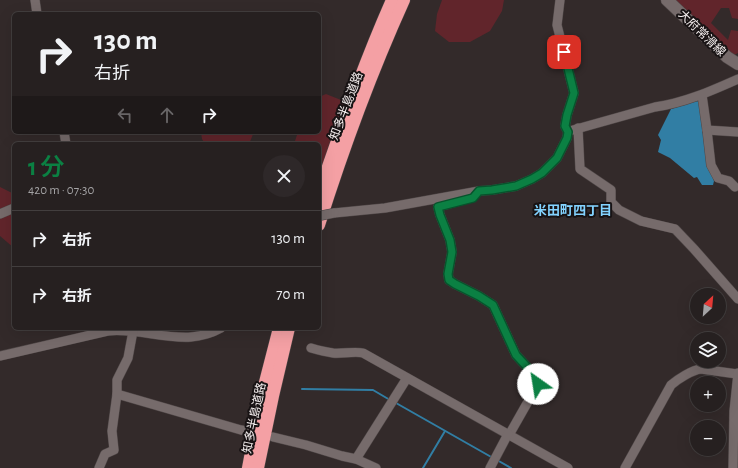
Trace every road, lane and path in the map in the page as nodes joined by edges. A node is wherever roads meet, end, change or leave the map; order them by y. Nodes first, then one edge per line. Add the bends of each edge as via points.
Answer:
1 (35, 0) edge
2 (392, 0) edge
3 (404, 0) edge
4 (560, 0) edge
5 (667, 0) edge
6 (37, 12) edge
7 (738, 64) edge
8 (738, 79) edge
9 (702, 94) junction
10 (578, 128) junction
11 (707, 130) junction
12 (568, 132) junction
13 (738, 132) edge
14 (321, 187) edge
15 (735, 187) dead end
16 (479, 191) junction
17 (12, 209) edge
18 (0, 214) edge
19 (321, 216) edge
20 (321, 219) edge
21 (738, 299) edge
22 (216, 330) edge
23 (278, 330) edge
24 (289, 330) edge
25 (133, 331) junction
26 (311, 348) dead end
27 (0, 356) edge
28 (738, 373) edge
29 (407, 378) junction
30 (116, 394) junction
31 (248, 431) dead end
32 (509, 435) junction
33 (273, 437) dead end
34 (356, 459) junction
35 (99, 468) edge
36 (248, 468) edge
37 (258, 468) edge
38 (376, 468) edge
39 (490, 468) edge
40 (568, 468) edge
41 (625, 468) edge
42 (733, 468) edge

1 - 6 street
2 - 14 highway, 知多半島道路 via 352,98
3 - 20 highway, 知多半島道路 via 362,101
4 - 12 street via 557,25 574,93 565,126
5 - 7 main road, 大府常滑線 via 727,58
8 - 9 street
9 - 10 street
9 - 11 street
10 - 12 street
10 - 21 street via 580,169 611,190 611,202 619,210 641,220 675,229
11 - 13 street
11 - 15 street via 711,165 718,178 730,181
12 - 16 street via 557,158 542,173 516,186
16 - 19 street, bridge via 386,208
16 - 32 street via 473,198 438,207 452,252 449,280 493,305 516,355 539,380
17 - 18 street
22 - 25 street via 191,337
23 - 36 highway, 知多半島道路 via 262,394
24 - 37 highway, 知多半島道路
25 - 27 street via 108,331
25 - 30 street via 128,358 117,380
26 - 29 street via 332,353 363,353
28 - 41 street via 697,369 671,385
28 - 42 street
29 - 32 street
29 - 34 street
30 - 31 street
30 - 35 street via 112,431 114,450 105,454
32 - 39 street
32 - 40 street
33 - 34 street
34 - 38 street

